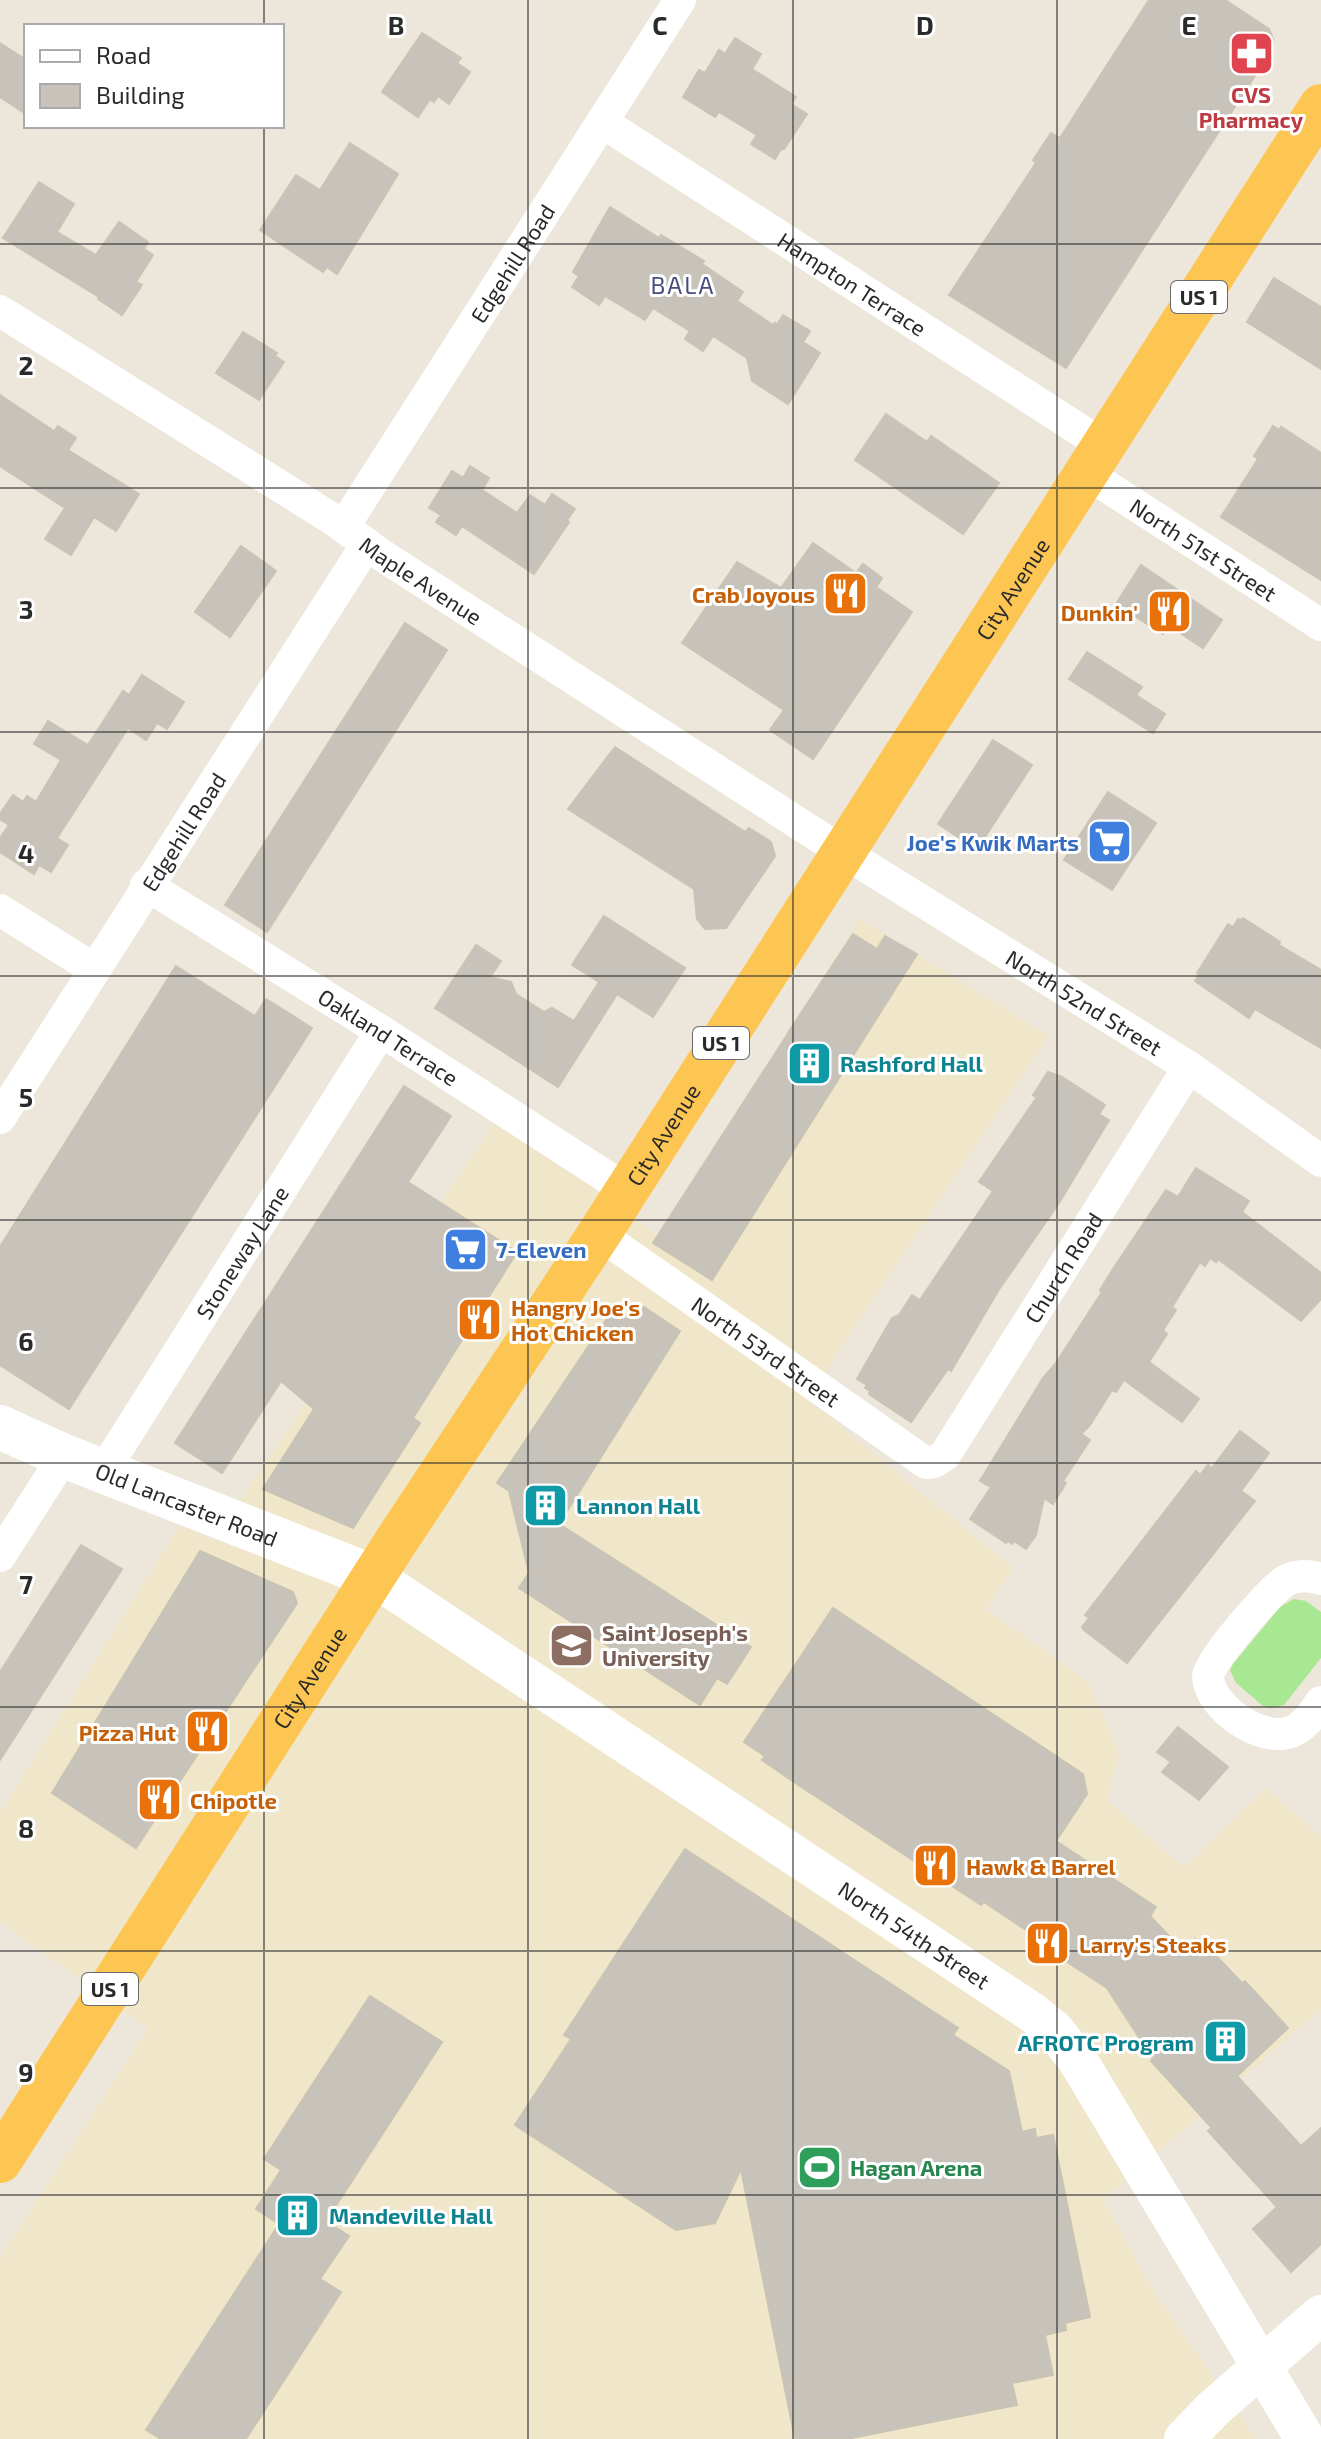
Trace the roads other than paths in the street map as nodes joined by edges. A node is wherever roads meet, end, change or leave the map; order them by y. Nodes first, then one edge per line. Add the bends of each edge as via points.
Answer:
1 (680, 0) edge
2 (1321, 106) edge
3 (602, 122) junction
4 (0, 311) edge
5 (1094, 459) junction
6 (355, 535) junction
7 (1321, 625) edge
8 (843, 852) junction
9 (146, 885) junction
10 (0, 910) edge
11 (94, 969) junction
12 (381, 1031) junction
13 (1189, 1067) junction
14 (0, 1118) edge
15 (1321, 1161) edge
16 (627, 1190) junction
17 (599, 1234) junction
18 (0, 1427) edge
19 (934, 1462) joint
20 (83, 1464) junction
21 (0, 1556) edge
22 (374, 1577) junction
23 (1321, 1579) edge
24 (1321, 1702) edge
25 (0, 2161) edge
26 (1321, 2315) edge
27 (1262, 2368) junction
28 (1184, 2439) edge
29 (1305, 2439) edge

1 - 3 street, Edgehill Road
2 - 5 highway, City Avenue / US 1
3 - 5 street, Hampton Terrace
3 - 6 street, Edgehill Road
4 - 6 street, Maple Avenue
5 - 7 street, North 51st Street
5 - 8 highway, City Avenue / US 1
6 - 8 street, Maple Avenue
6 - 9 street, Edgehill Road
8 - 13 street, North 52nd Street
8 - 16 highway, City Avenue / US 1
9 - 11 street, Edgehill Road
9 - 12 street, Oakland Terrace
10 - 11 street
11 - 14 street, Edgehill Road
12 - 16 street, Oakland Terrace
12 - 20 street, Stoneway Lane
13 - 15 street, North 52nd Street
13 - 19 street, Church Road via 945,1455
16 - 17 highway, City Avenue / US 1
17 - 19 street, North 53rd Street via 926,1463
17 - 22 highway, City Avenue / US 1
18 - 20 main road, Old Lancaster Road
20 - 21 street, Stoneway Lane
20 - 22 main road, Old Lancaster Road
22 - 25 highway, City Avenue / US 1
22 - 27 street, North 54th Street via 1054,2030 1077,2059
23 - 24 street via 1301,1576 1274,1590 1212,1662 1208,1679 1217,1699 1237,1719 1262,1732 1298,1729
26 - 27 street
27 - 28 street
27 - 29 street, North 54th Street

